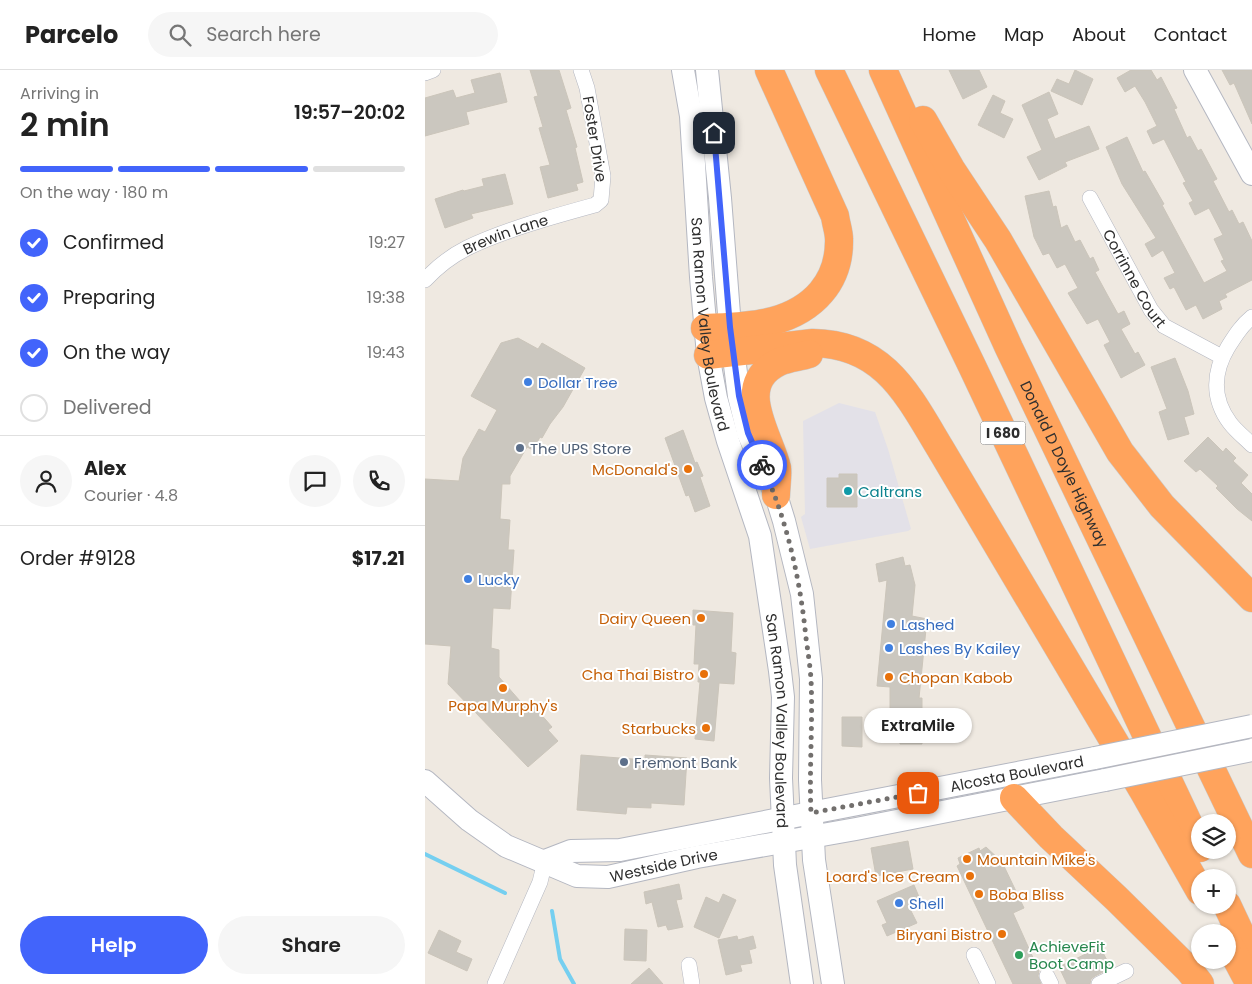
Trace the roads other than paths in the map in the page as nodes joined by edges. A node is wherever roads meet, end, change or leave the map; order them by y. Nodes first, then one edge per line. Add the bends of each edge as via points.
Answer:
1 (433, 70) edge
2 (581, 70) edge
3 (683, 70) edge
4 (707, 70) edge
5 (769, 70) edge
6 (829, 70) edge
7 (1195, 70) edge
8 (425, 73) edge
9 (887, 80) edge
10 (1252, 174) edge
11 (1090, 198) dead end
12 (595, 205) joint
13 (425, 280) edge
14 (1252, 317) edge
15 (719, 340) junction
16 (842, 346) junction
17 (1222, 356) junction
18 (1252, 445) edge
19 (776, 495) junction
20 (750, 504) junction
21 (799, 582) junction
22 (1252, 598) edge
23 (1252, 726) edge
24 (1252, 750) edge
25 (425, 781) edge
26 (1014, 798) junction
27 (811, 813) junction
28 (783, 818) junction
29 (1191, 830) edge
30 (813, 837) junction
31 (784, 842) junction
32 (1252, 854) edge
33 (545, 861) junction
34 (1191, 875) edge
35 (1231, 914) edge
36 (974, 955) dead end
37 (1252, 958) edge
38 (1236, 959) edge
39 (689, 965) dead end
40 (1126, 971) dead end
41 (495, 984) edge
42 (692, 984) edge
43 (802, 984) edge
44 (833, 984) edge
45 (989, 984) edge
46 (1099, 984) edge
47 (1200, 984) edge
48 (1249, 984) edge

1 - 8 street
2 - 12 street, Foster Drive via 603,176 601,200
3 - 15 main road, San Ramon Valley Boulevard
4 - 15 main road, San Ramon Valley Boulevard via 720,198
5 - 15 highway via 835,216 839,238 838,261 829,282 815,300 802,309
6 - 29 highway, I 680
7 - 10 main road
9 - 22 highway via 912,101 1140,480
9 - 32 highway, Donald D Doyle Highway / I 680 via 1009,348
11 - 17 street, Corrinne Court via 1151,310 1164,326
12 - 13 street, Brewin Lane via 467,248 439,265
14 - 17 street via 1242,325
15 - 16 highway
15 - 19 main road, San Ramon Valley Boulevard via 748,433
15 - 20 main road, San Ramon Valley Boulevard via 716,398
16 - 19 highway via 780,362 768,369 761,379 755,400 777,470
16 - 34 highway via 869,357 893,378 910,399
17 - 18 street via 1216,375 1221,408 1230,424
19 - 21 main road, San Ramon Valley Boulevard
20 - 21 main road via 765,516 777,564
20 - 28 main road, San Ramon Valley Boulevard via 760,536 783,697
21 - 27 main road, San Ramon Valley Boulevard via 811,679
23 - 27 main road, Alcosta Boulevard, bridge
24 - 26 main road, Alcosta Boulevard, bridge
25 - 33 main road, Westside Drive via 469,820 506,846
26 - 30 main road, Alcosta Boulevard
26 - 47 highway
27 - 28 main road, Alcosta Boulevard
27 - 30 main road, San Ramon Valley Boulevard
28 - 31 main road, San Ramon Valley Boulevard
28 - 33 main road, Westside Drive via 620,850 571,851
30 - 31 main road, Alcosta Boulevard
30 - 44 main road, San Ramon Valley Boulevard
31 - 33 main road, Westside Drive via 608,877 577,876
31 - 43 main road, San Ramon Valley Boulevard
33 - 41 street via 540,882
35 - 37 highway
36 - 45 street
38 - 48 highway
39 - 42 street
40 - 46 street

